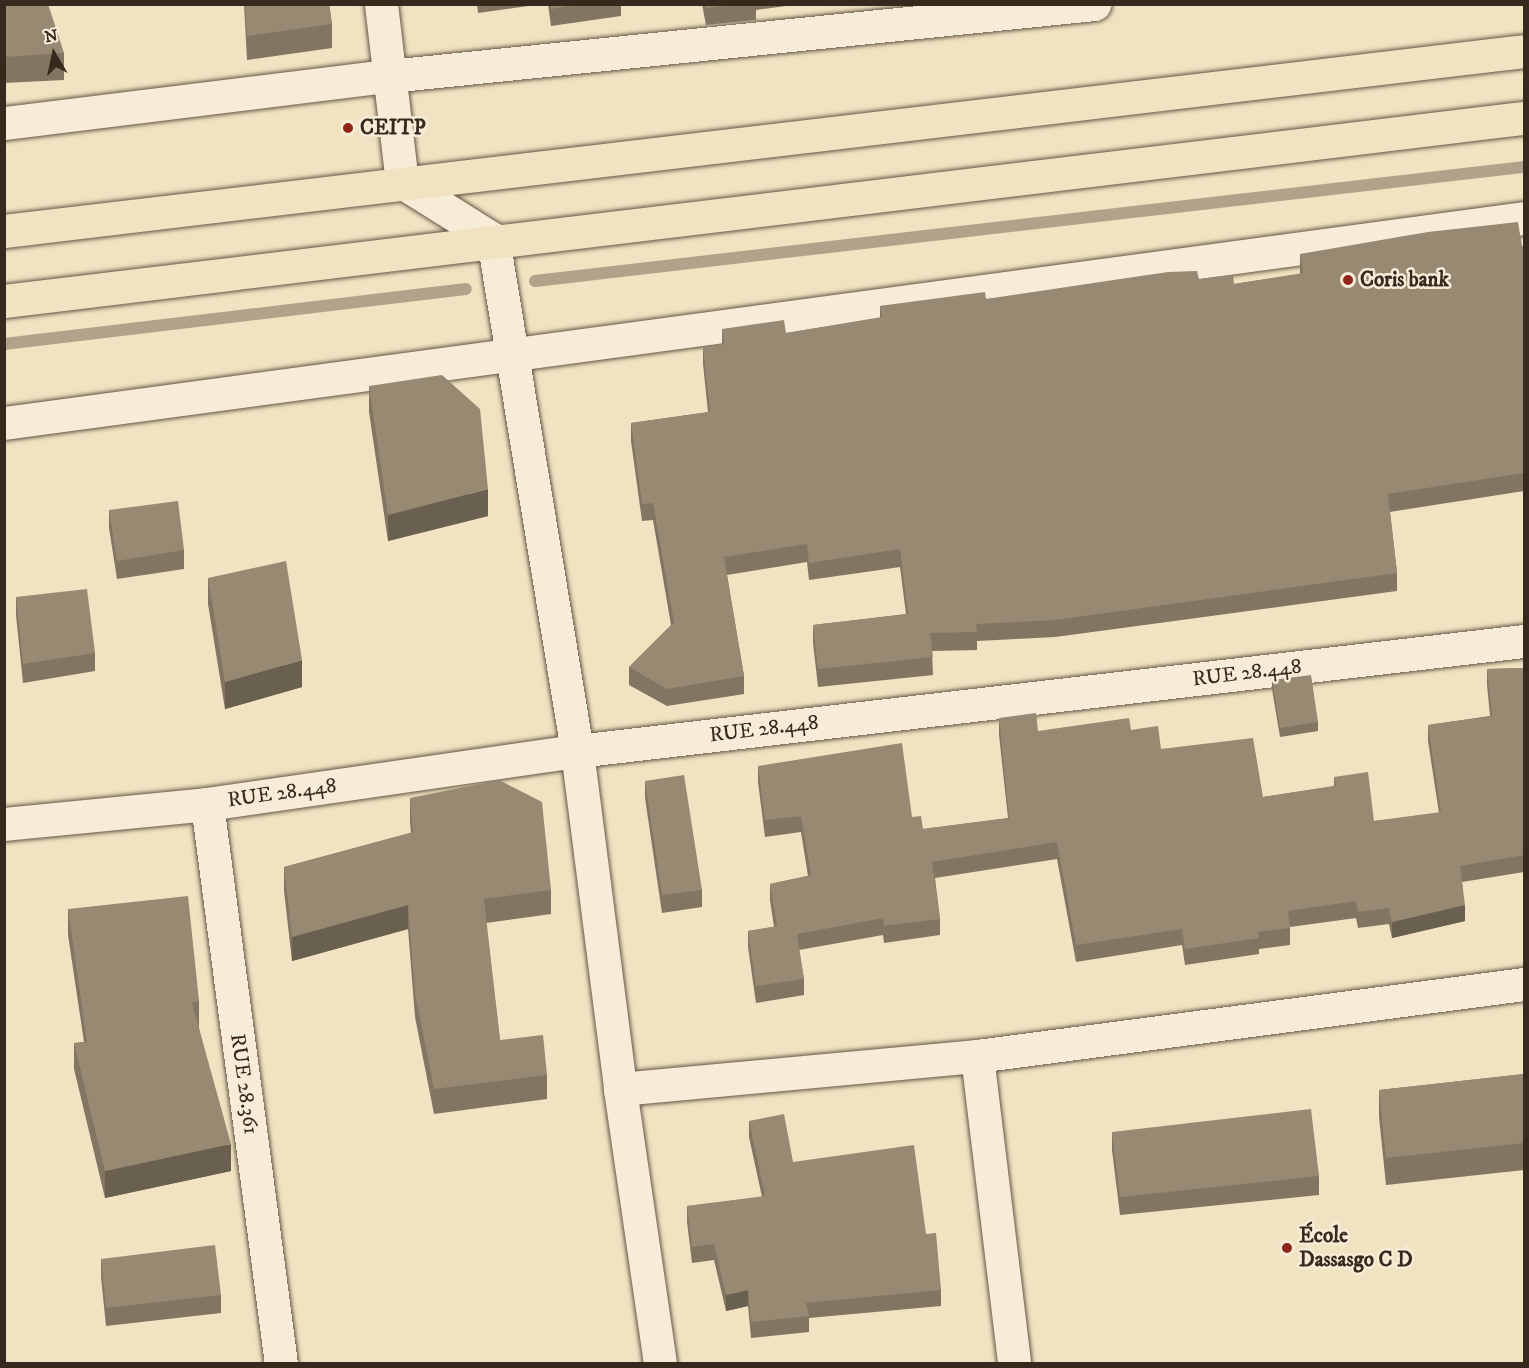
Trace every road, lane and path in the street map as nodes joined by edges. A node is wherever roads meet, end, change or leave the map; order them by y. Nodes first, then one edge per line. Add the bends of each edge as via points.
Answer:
1 (381, 4) edge
2 (1094, 4) edge
3 (1524, 51) edge
4 (389, 76) junction
5 (1524, 118) edge
6 (4, 123) edge
7 (402, 182) junction
8 (1524, 218) edge
9 (4, 231) edge
10 (494, 239) junction
11 (4, 301) edge
12 (512, 353) junction
13 (4, 423) edge
14 (1524, 641) edge
15 (577, 751) junction
16 (207, 804) junction
17 (4, 824) edge
18 (1524, 984) edge
19 (977, 1056) junction
20 (620, 1089) junction
21 (281, 1364) edge
22 (660, 1364) edge
23 (1014, 1364) edge

1 - 4 street
2 - 4 street
3 - 7 main road
4 - 6 street
4 - 7 street
5 - 10 main road
7 - 9 main road
7 - 10 street
8 - 12 street
10 - 11 main road
10 - 12 street
12 - 13 street
12 - 15 street
14 - 15 street, RUE 28.448
15 - 16 street, RUE 28.448
15 - 20 street
16 - 17 street, RUE 28.448
16 - 21 street, RUE 28.361
18 - 19 street
19 - 20 street
19 - 23 street
20 - 22 street

